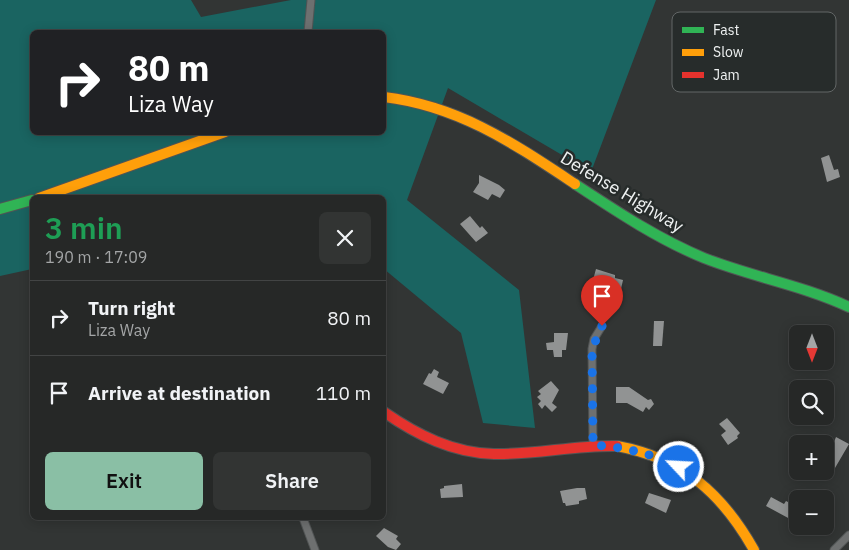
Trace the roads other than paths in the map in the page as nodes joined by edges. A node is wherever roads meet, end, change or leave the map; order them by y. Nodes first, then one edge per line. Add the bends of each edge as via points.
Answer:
1 (312, 0) edge
2 (308, 30) edge
3 (386, 97) edge
4 (217, 135) edge
5 (47, 195) edge
6 (30, 201) edge
7 (0, 209) edge
8 (849, 308) edge
9 (602, 326) dead end
10 (386, 414) edge
11 (593, 445) junction
12 (304, 520) edge
13 (849, 535) edge
14 (315, 550) edge
15 (754, 550) edge
16 (834, 550) edge

1 - 2 street
3 - 8 main road, Defense Highway via 419,102 470,119 632,220 687,250 798,286
4 - 5 main road
6 - 7 main road
9 - 11 street via 592,349
10 - 11 main road via 404,427 435,442 473,452 513,453
11 - 15 main road via 626,448 685,471 721,500 740,524
12 - 14 street
13 - 16 street

